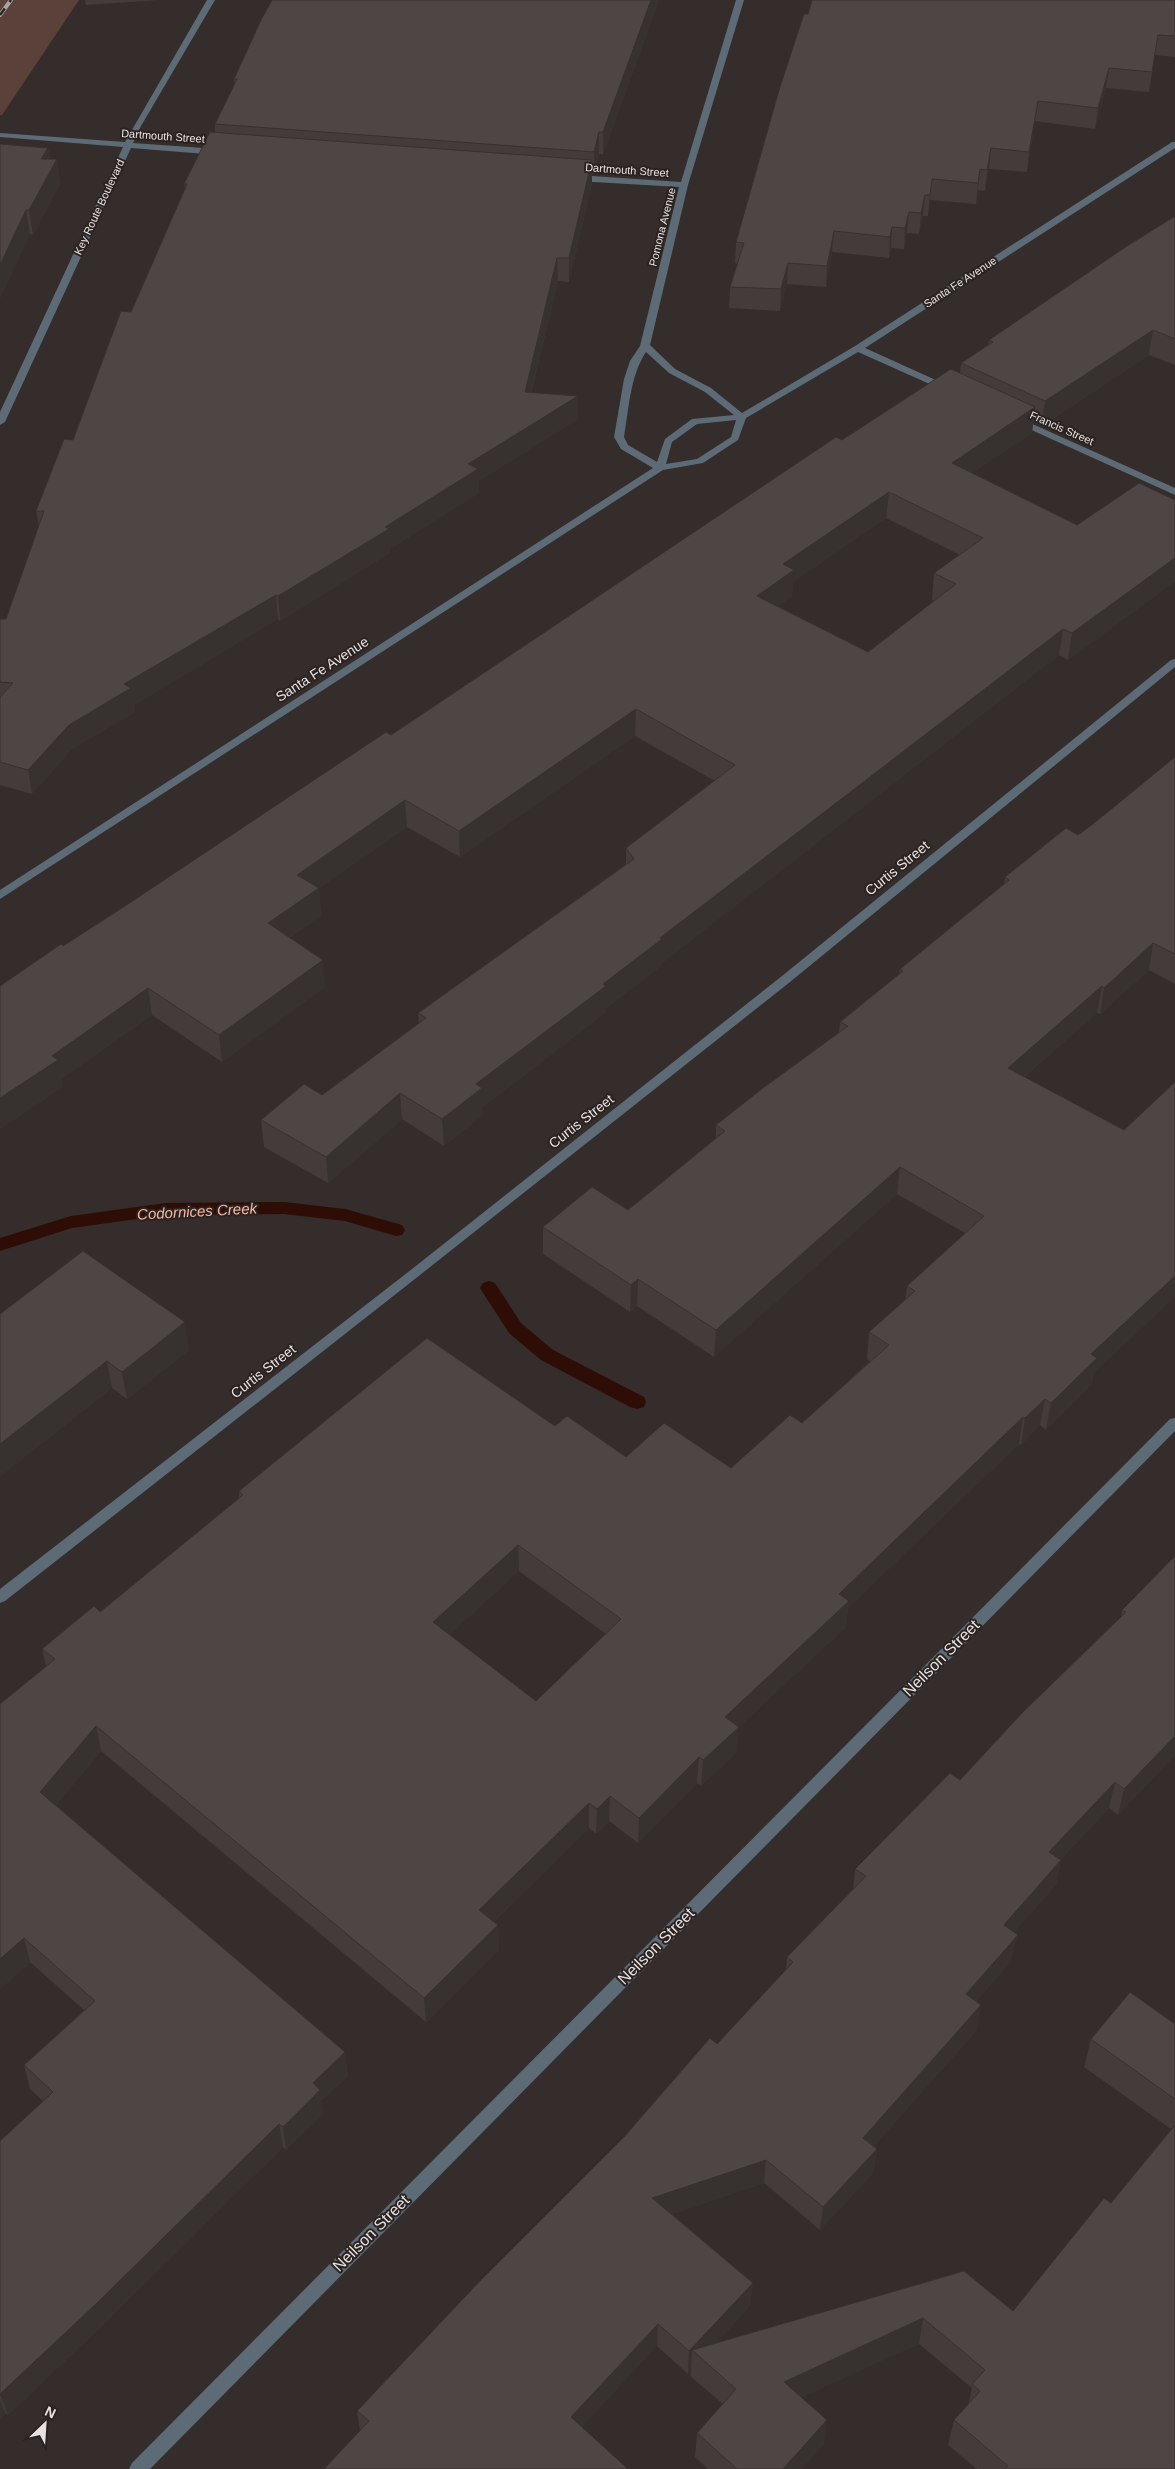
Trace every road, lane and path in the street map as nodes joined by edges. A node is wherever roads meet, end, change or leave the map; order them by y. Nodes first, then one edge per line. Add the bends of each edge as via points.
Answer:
1 (211, 0) edge
2 (740, 0) edge
3 (0, 135) edge
4 (1175, 144) edge
5 (128, 145) junction
6 (231, 153) edge
7 (564, 177) edge
8 (684, 185) junction
9 (645, 346) junction
10 (858, 348) junction
11 (958, 393) edge
12 (742, 416) junction
13 (1012, 418) edge
14 (0, 422) edge
15 (660, 468) junction
16 (1175, 492) edge
17 (1175, 662) edge
18 (0, 895) edge
19 (1175, 1423) edge
20 (0, 1597) edge
21 (138, 2469) edge

1 - 5 street, Key Route Boulevard
2 - 8 street, Pomona Avenue
3 - 5 street, Dartmouth Street
4 - 10 street, Santa Fe Avenue
5 - 6 street, Dartmouth Street
5 - 14 street, Key Route Boulevard
7 - 8 street, Dartmouth Street
8 - 9 street, Pomona Avenue
9 - 12 street via 672,371 708,390
9 - 15 street, Pomona Avenue via 629,379 619,437 624,447
10 - 11 street
10 - 12 street, Santa Fe Avenue
12 - 15 street, Santa Fe Avenue via 735,438 700,461
12 - 15 street, Santa Fe Avenue via 695,421 668,441
13 - 16 street, Francis Street
15 - 18 street, Santa Fe Avenue
17 - 20 street, Curtis Street via 771,991
19 - 21 street, Neilson Street

